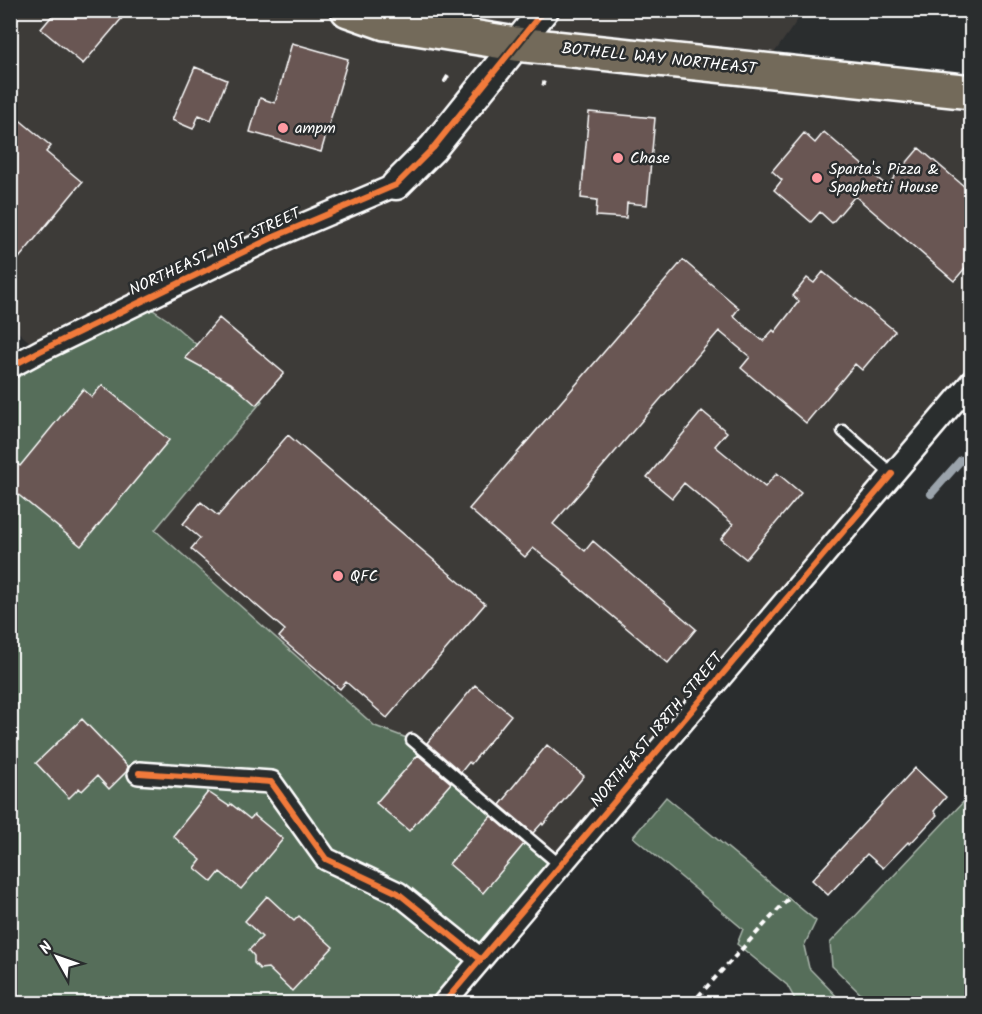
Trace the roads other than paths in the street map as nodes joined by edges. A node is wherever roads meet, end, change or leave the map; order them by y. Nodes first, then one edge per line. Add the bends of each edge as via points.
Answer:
1 (348, 10) edge
2 (544, 10) edge
3 (516, 44) junction
4 (972, 92) edge
5 (396, 185) joint
6 (10, 367) edge
7 (969, 389) edge
8 (843, 431) dead end
9 (892, 474) junction
10 (411, 740) dead end
11 (139, 772) dead end
12 (560, 865) junction
13 (480, 959) junction
14 (442, 1004) edge

1 - 3 main road, BOTHELL WAY NORTHEAST via 385,22
2 - 3 street, NORTHEAST 191ST STREET
3 - 4 main road, BOTHELL WAY NORTHEAST
3 - 5 street, NORTHEAST 191ST STREET via 433,148
5 - 6 street, NORTHEAST 191ST STREET via 274,237
7 - 9 street, NORTHEAST 188TH STREET
8 - 9 lane
9 - 12 street, NORTHEAST 188TH STREET
10 - 12 lane
11 - 13 street via 271,782 326,859 398,893
12 - 13 street, NORTHEAST 188TH STREET
13 - 14 street, NORTHEAST 188TH STREET

